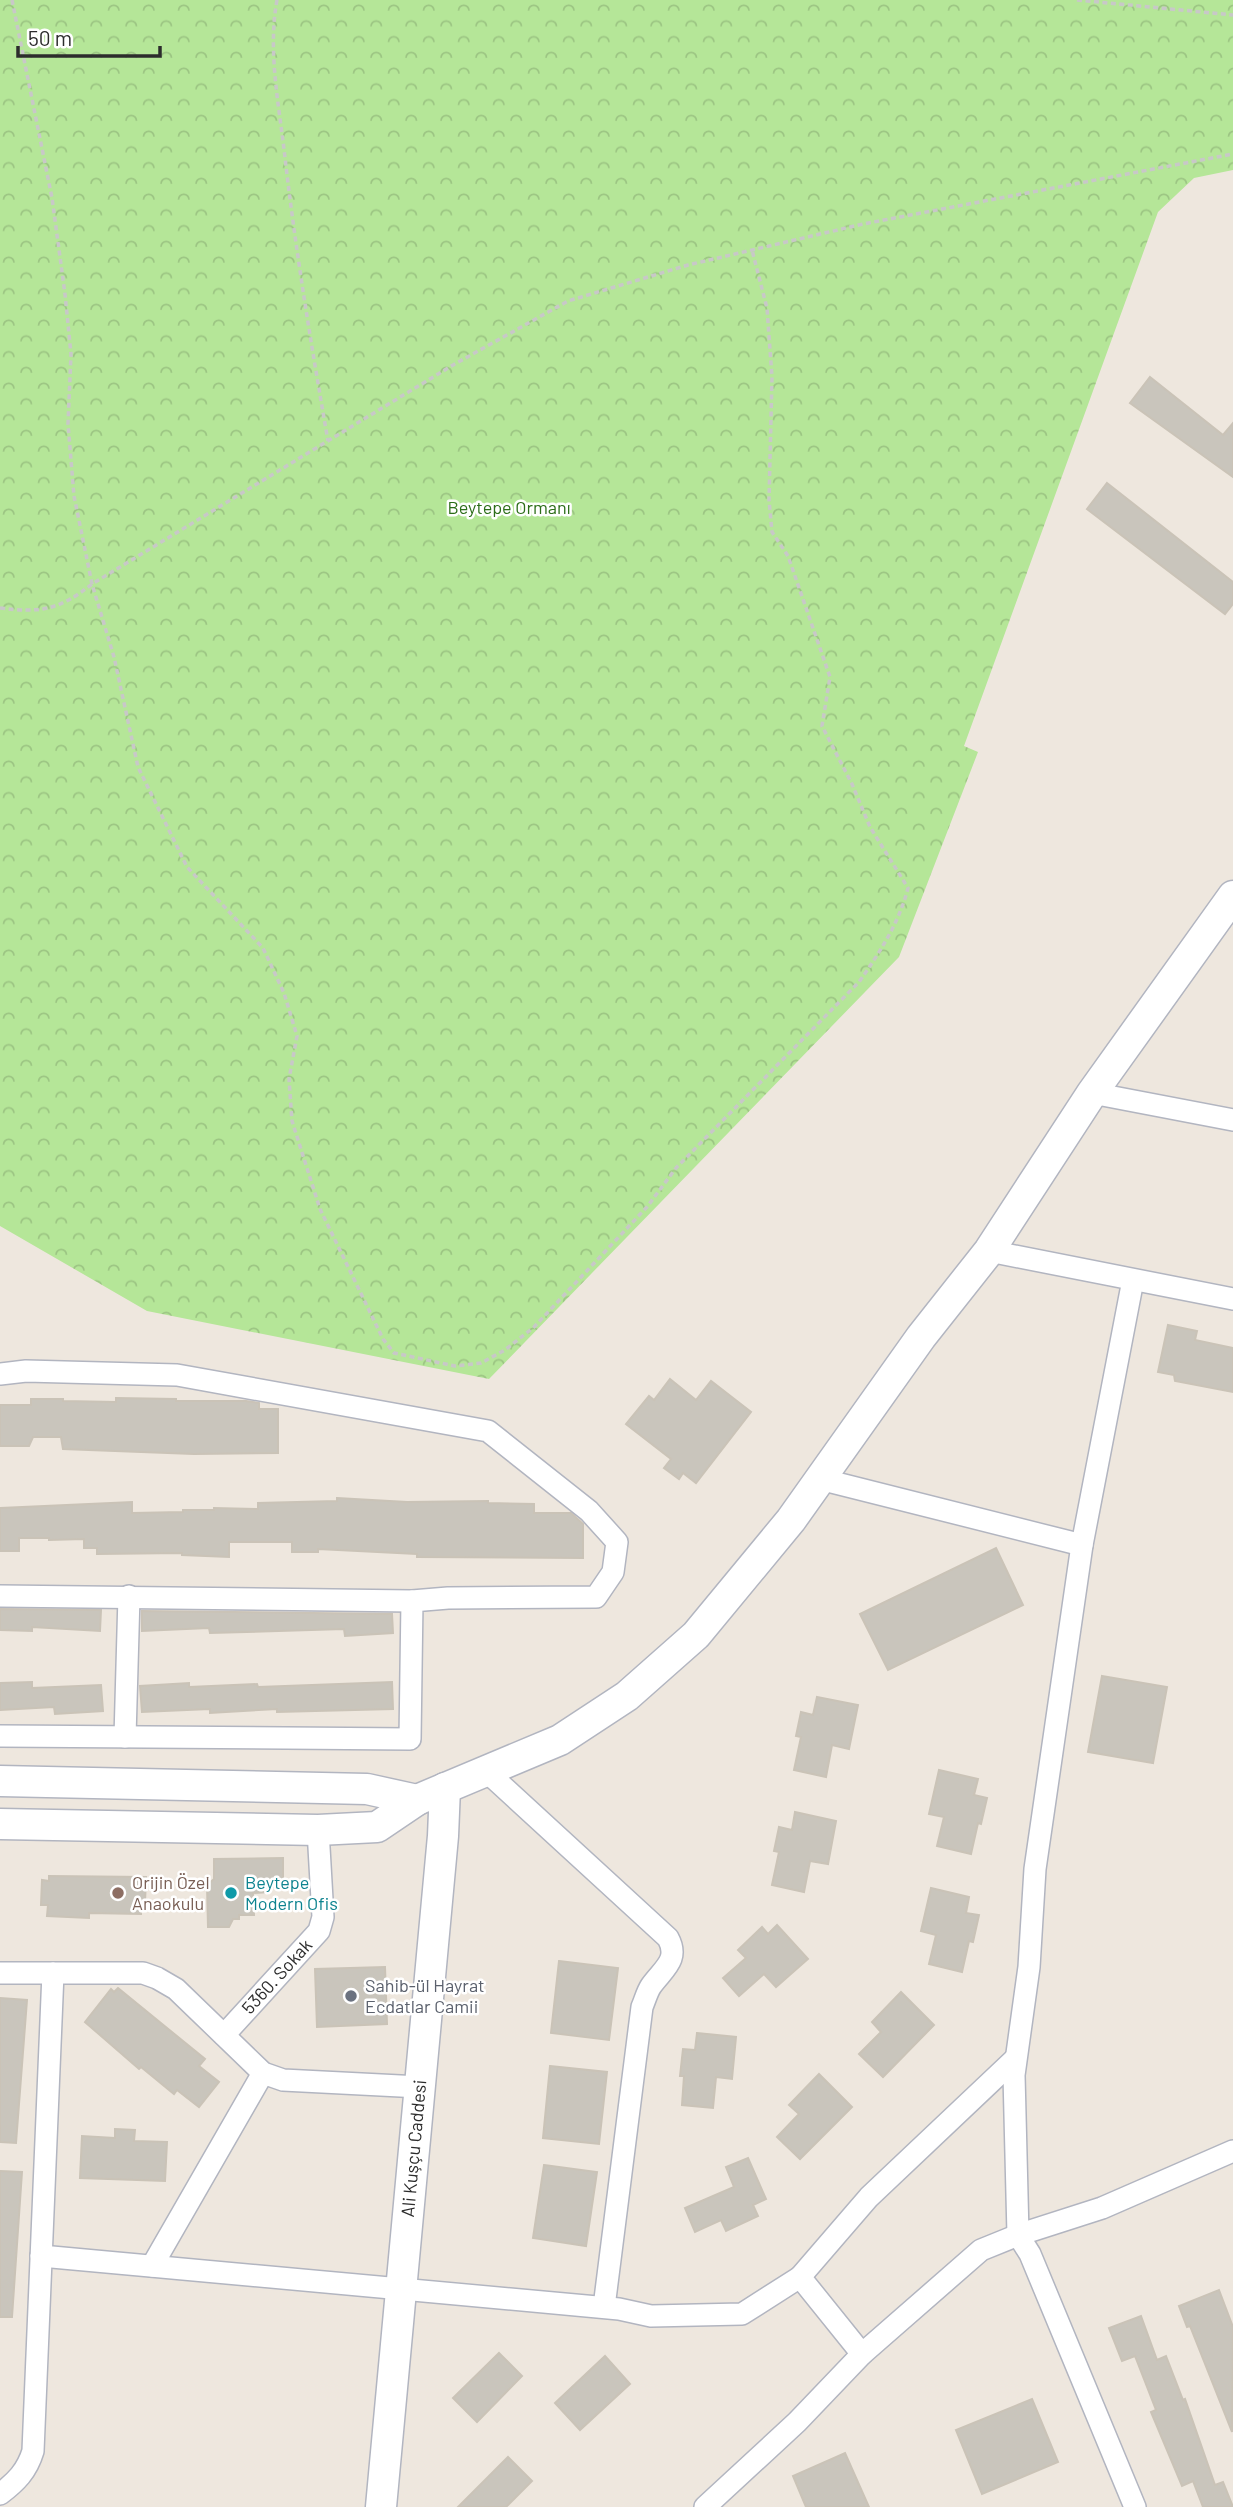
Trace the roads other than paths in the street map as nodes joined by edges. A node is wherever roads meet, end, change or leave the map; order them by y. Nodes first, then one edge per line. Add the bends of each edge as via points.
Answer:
1 (1233, 896) edge
2 (1092, 1093) junction
3 (1233, 1120) edge
4 (989, 1251) junction
5 (1133, 1280) junction
6 (1233, 1299) edge
7 (0, 1374) edge
8 (820, 1479) junction
9 (1082, 1545) junction
10 (0, 1596) edge
11 (128, 1596) junction
12 (412, 1601) junction
13 (0, 1736) edge
14 (125, 1737) junction
15 (486, 1770) junction
16 (0, 1781) edge
17 (444, 1788) junction
18 (417, 1800) junction
19 (0, 1824) edge
20 (318, 1830) junction
21 (0, 1973) edge
22 (53, 1973) junction
23 (224, 2035) junction
24 (1015, 2059) junction
25 (263, 2073) junction
26 (420, 2087) junction
27 (1233, 2151) edge
28 (1018, 2235) junction
29 (41, 2256) junction
30 (152, 2266) junction
31 (800, 2277) junction
32 (400, 2290) junction
33 (604, 2307) junction
34 (862, 2354) junction
35 (0, 2494) edge
36 (381, 2507) edge
37 (705, 2507) edge
38 (1135, 2507) edge

1 - 2 street
2 - 3 street
2 - 4 street
4 - 5 street
4 - 8 street
5 - 6 street
5 - 9 street
7 - 12 street via 177,1375 488,1431 589,1511 617,1542 613,1572 597,1597
8 - 9 street
8 - 15 street via 696,1635 627,1696 559,1740
9 - 24 street via 1035,1869 1028,1979
10 - 11 street
11 - 12 street
11 - 14 street
12 - 14 street via 410,1739
13 - 14 street
15 - 17 street
15 - 33 street via 668,1938 673,1948 671,1961 642,2007
16 - 18 street via 367,1789
17 - 18 street
17 - 26 street, Ali Kuşçu Caddesi
18 - 20 street via 377,1827
19 - 20 street
20 - 23 street, 5360. Sokak via 323,1917 319,1931
21 - 22 street
22 - 23 street via 142,1973 157,1978 176,1989
22 - 29 street
23 - 25 street
24 - 28 street
24 - 31 street via 869,2197
25 - 26 street via 283,2080
25 - 30 street
26 - 32 street, Ali Kuşçu Caddesi
27 - 28 street via 1102,2208
28 - 34 street via 982,2250
28 - 38 street via 1030,2254
29 - 30 street
29 - 35 street via 33,2451 18,2481
30 - 32 street
31 - 33 street via 742,2314 651,2316
31 - 34 street
32 - 33 street
32 - 36 street, Ali Kuşçu Caddesi
34 - 37 street

